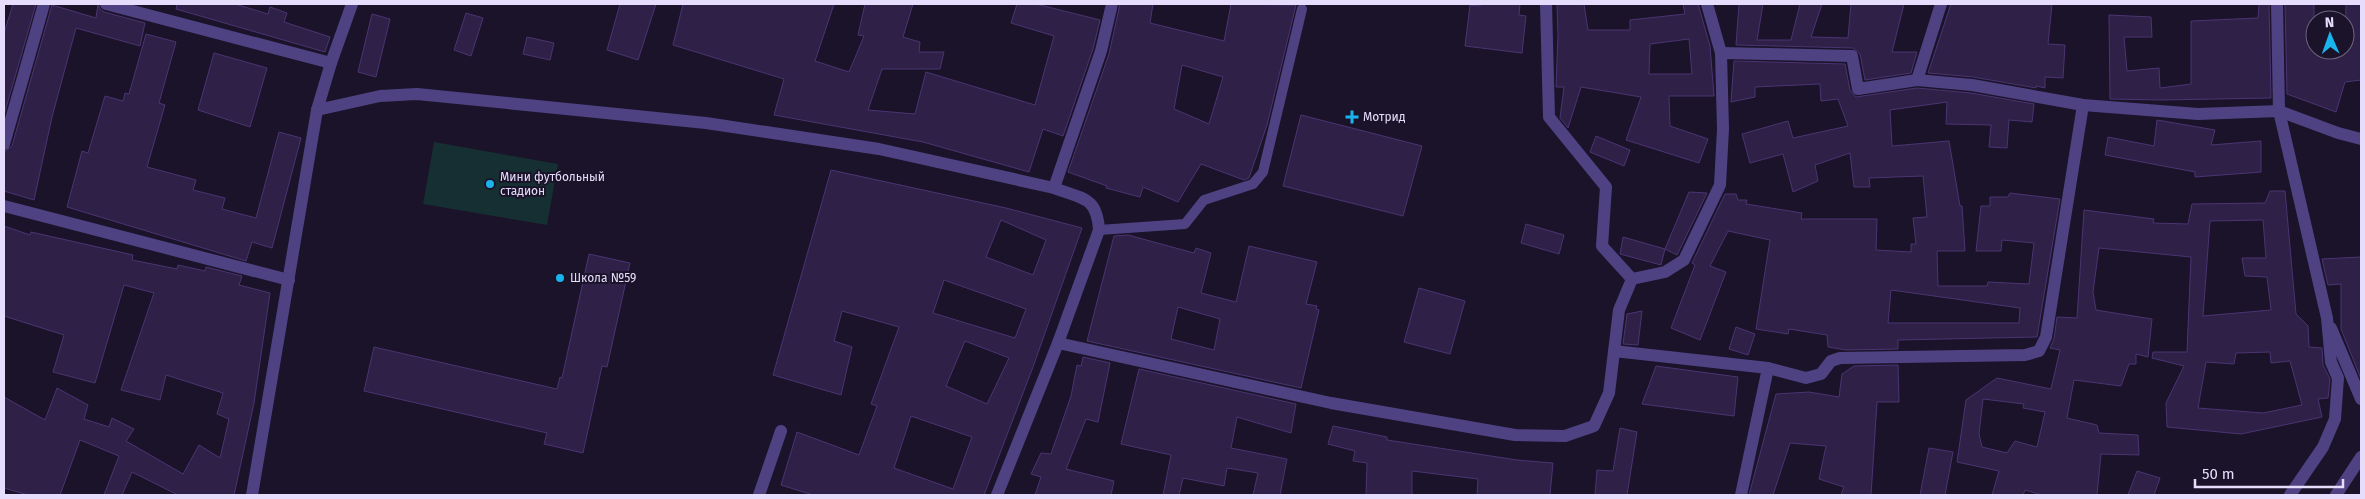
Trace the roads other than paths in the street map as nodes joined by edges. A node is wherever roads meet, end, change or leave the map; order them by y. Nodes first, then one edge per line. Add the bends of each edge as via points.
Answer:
1 (44, 4) edge
2 (106, 4) edge
3 (352, 4) edge
4 (1112, 4) edge
5 (1546, 4) edge
6 (1707, 4) edge
7 (1941, 4) edge
8 (2277, 4) edge
9 (1302, 9) dead end
10 (1721, 54) junction
11 (331, 63) junction
12 (1917, 80) junction
13 (2083, 105) junction
14 (317, 110) junction
15 (2279, 111) junction
16 (2361, 139) edge
17 (4, 144) edge
18 (1054, 188) junction
19 (4, 206) edge
20 (1100, 230) junction
21 (1632, 279) junction
22 (289, 280) junction
23 (2327, 318) junction
24 (1058, 343) junction
25 (1614, 351) junction
26 (1768, 368) junction
27 (2361, 399) edge
28 (781, 431) dead end
29 (2361, 457) edge
30 (252, 495) edge
31 (759, 495) edge
32 (998, 495) edge
33 (1741, 495) edge
34 (2290, 495) edge
35 (2336, 495) edge

1 - 17 street
2 - 11 street
3 - 11 street
4 - 18 street via 1101,51
5 - 21 street via 1549,117 1606,187 1602,246
6 - 10 street
7 - 12 street
8 - 15 street
9 - 20 lane via 1263,172 1253,184 1204,200 1185,224
10 - 12 street via 1852,56 1858,89
10 - 21 street via 1723,129 1720,185 1684,260 1665,272
11 - 14 street
12 - 13 street via 1972,85
13 - 15 street via 2198,114
13 - 26 street via 2046,337 2039,351 2025,355 1840,358 1831,361 1821,374 1806,378
14 - 18 street via 380,96 417,94 706,122 879,149
14 - 22 street
15 - 16 street
15 - 23 street
18 - 20 street via 1091,202 1098,213
19 - 22 street
20 - 24 street
21 - 25 street via 1619,310
22 - 30 street
23 - 27 street
23 - 34 street via 2331,362 2338,378 2335,418 2323,447
24 - 25 street via 1331,403 1515,436 1565,436 1594,426 1609,393
24 - 32 street
25 - 26 street
26 - 33 street
28 - 31 street
29 - 35 street

